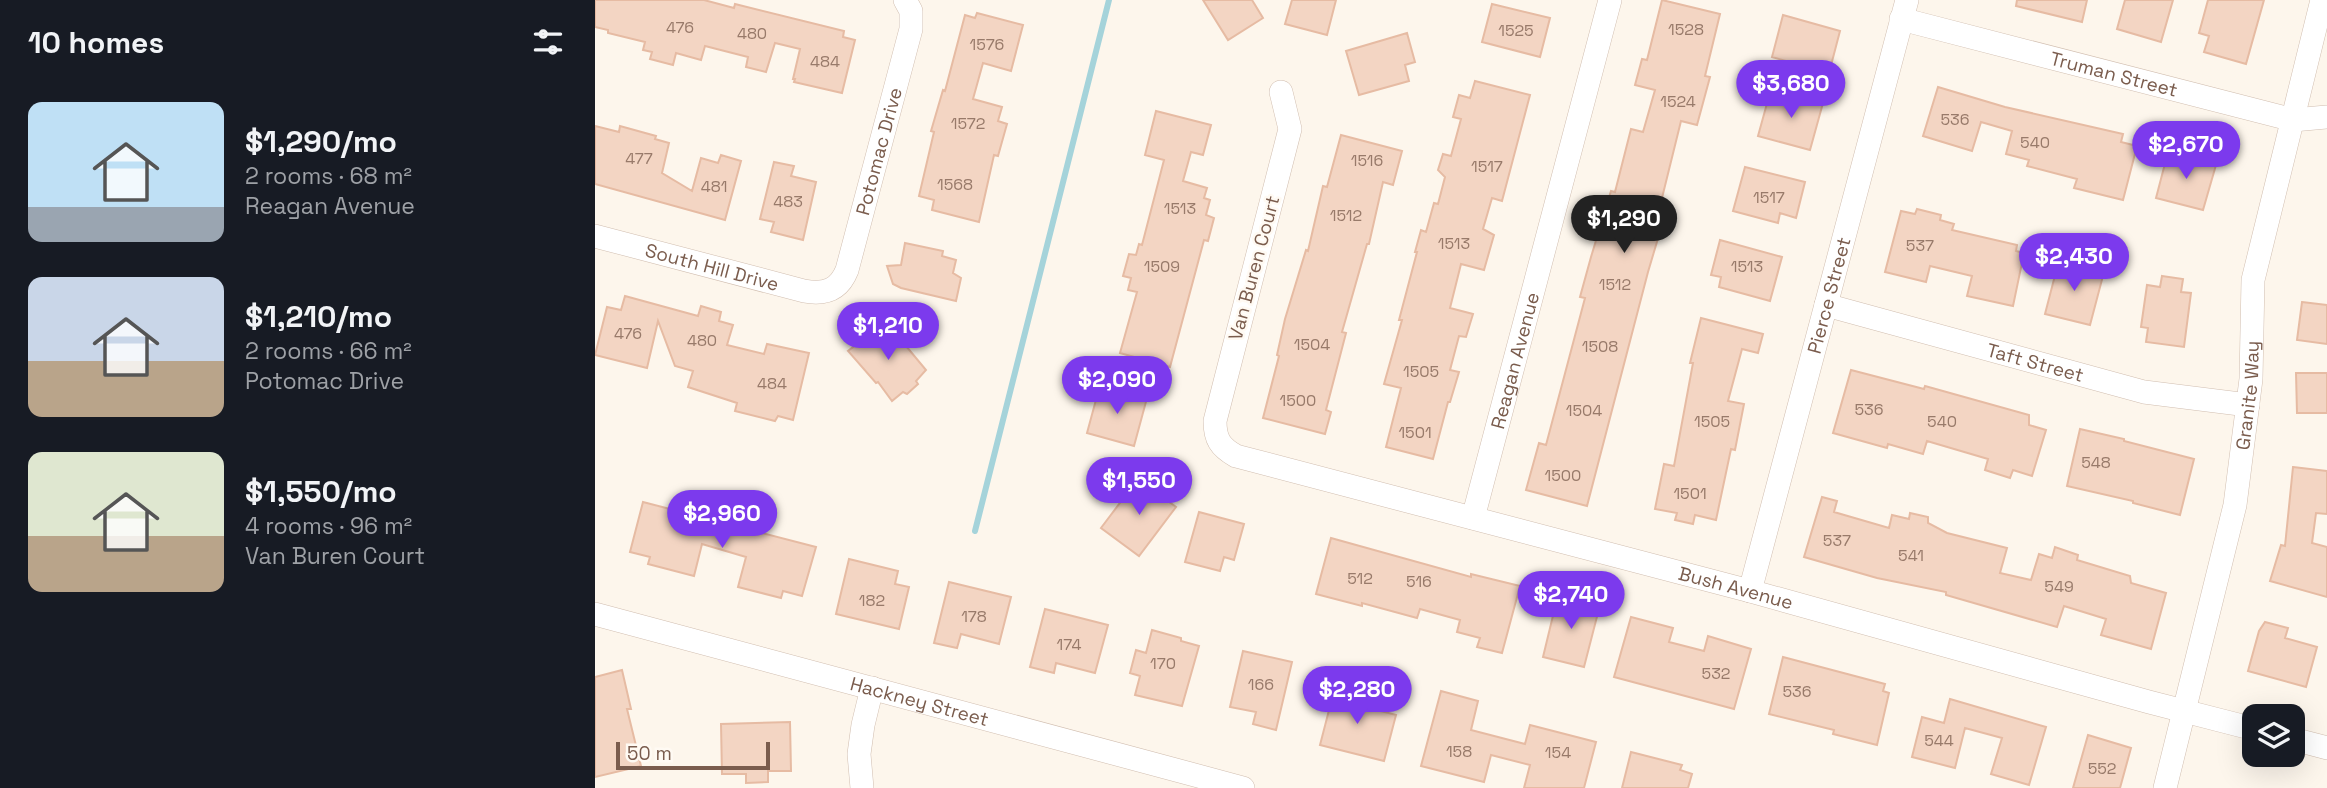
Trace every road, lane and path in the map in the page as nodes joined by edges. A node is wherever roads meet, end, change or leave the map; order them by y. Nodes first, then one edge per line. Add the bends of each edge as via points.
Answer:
1 (1610, 0) edge
2 (2322, 0) edge
3 (906, 1) edge
4 (1904, 10) edge
5 (1280, 92) dead end
6 (2327, 117) edge
7 (2293, 120) junction
8 (595, 236) edge
9 (827, 292) joint
10 (1826, 305) junction
11 (2248, 405) junction
12 (1219, 444) joint
13 (1473, 518) junction
14 (1750, 591) junction
15 (595, 614) edge
16 (873, 688) junction
17 (2184, 711) junction
18 (2242, 726) edge
19 (2305, 742) edge
20 (2327, 748) edge
21 (862, 788) edge
22 (1243, 788) edge
23 (2165, 788) edge

1 - 13 street, Reagan Avenue
2 - 7 street, Granite Way
3 - 9 street, Potomac Drive via 913,20 847,270 838,286
4 - 7 street, Truman Street
4 - 10 street, Pierce Street
5 - 12 street, Van Buren Court via 1290,129 1215,421
6 - 7 street, Truman Street
7 - 11 street, Granite Way via 2253,280
8 - 9 street, South Hill Drive via 804,291
10 - 11 street, Taft Street via 2144,392
10 - 14 street, Pierce Street
11 - 17 street, Granite Way via 2235,505
12 - 13 street, Bush Avenue via 1235,456
13 - 14 street, Bush Avenue
14 - 17 street, Bush Avenue
15 - 16 street, Hackney Street
16 - 21 street via 859,754
16 - 22 street, Hackney Street
17 - 18 street, Bush Avenue
17 - 23 street, Granite Way
19 - 20 street

